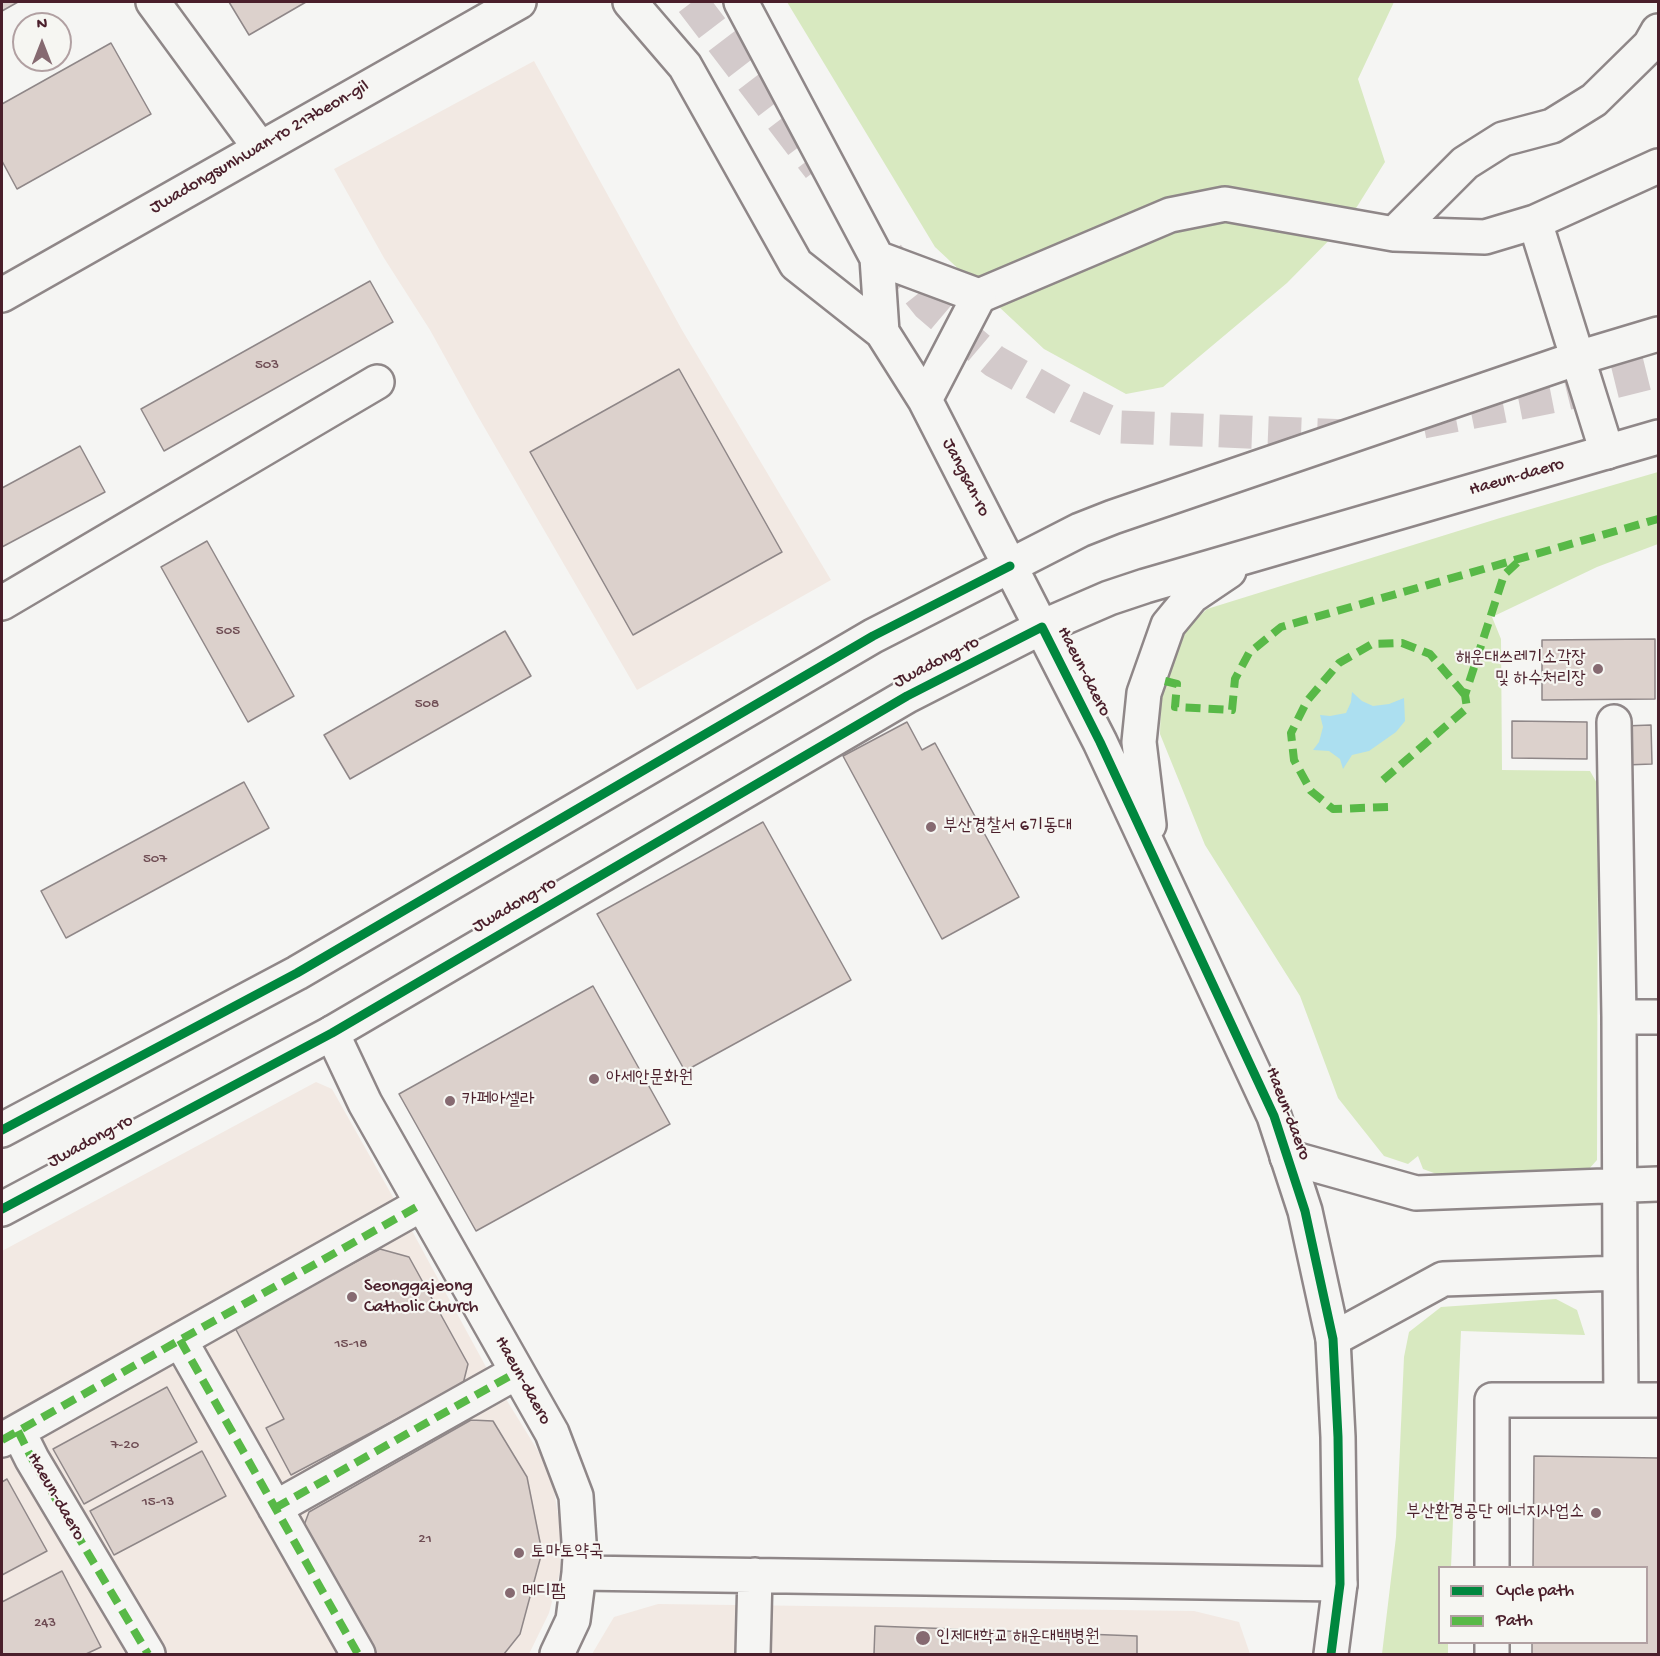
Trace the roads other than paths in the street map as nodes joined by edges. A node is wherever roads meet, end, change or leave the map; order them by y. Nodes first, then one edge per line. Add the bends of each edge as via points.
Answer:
1 (153, 2) edge
2 (519, 2) edge
3 (630, 2) edge
4 (656, 2) edge
5 (741, 2) edge
6 (1659, 31) edge
7 (685, 66) junction
8 (260, 148) junction
9 (1659, 166) edge
10 (1535, 222) junction
11 (1394, 234) junction
12 (877, 258) junction
13 (2, 294) edge
14 (979, 296) junction
15 (882, 332) junction
16 (1659, 334) edge
17 (1578, 358) junction
18 (377, 382) dead end
19 (925, 400) junction
20 (1659, 436) edge
21 (1607, 452) junction
22 (1255, 554) junction
23 (1010, 566) junction
24 (2, 603) edge
25 (1042, 627) junction
26 (1614, 722) dead end
27 (1152, 854) junction
28 (1619, 1017) junction
29 (1659, 1017) edge
30 (332, 1033) junction
31 (2, 1130) edge
32 (1287, 1157) junction
33 (1659, 1184) edge
34 (1620, 1185) junction
35 (422, 1204) junction
36 (2, 1209) edge
37 (1620, 1273) junction
38 (1333, 1339) junction
39 (180, 1340) junction
40 (517, 1372) junction
41 (1621, 1400) junction
42 (1659, 1400) edge
43 (10, 1436) edge
44 (275, 1508) junction
45 (1492, 1566) edge
46 (579, 1573) junction
47 (755, 1575) junction
48 (1340, 1584) junction
49 (148, 1654) edge
50 (358, 1654) edge
51 (557, 1654) edge
52 (753, 1654) edge
53 (1331, 1654) edge

1 - 8 main road
2 - 8 main road, Jwadongsunhwan-ro 217beon-gil
3 - 7 main road
4 - 7 main road
5 - 12 main road
6 - 11 main road via 1650,45 1594,100 1552,126 1503,139 1465,163
7 - 15 main road via 796,264
8 - 13 main road, Jwadongsunhwan-ro 217beon-gil
9 - 10 main road
10 - 11 main road via 1485,237
10 - 17 main road
11 - 14 main road via 1225,204 1170,215
12 - 14 main road
12 - 15 main road
14 - 19 main road
15 - 19 main road, Jangsan-ro
16 - 17 main road
17 - 21 main road
17 - 23 main road via 1113,517
18 - 24 main road
19 - 23 main road, Jangsan-ro
20 - 21 main road, Haeun-daero
21 - 22 main road, Haeun-daero
22 - 25 main road, Haeun-daero via 1109,598
22 - 27 main road via 1192,596 1168,625 1144,693 1140,742
23 - 25 main road, Jangsan-ro
23 - 31 main road via 873,636 297,973
25 - 27 main road, Haeun-daero
25 - 30 main road, Jwadong-ro via 907,696
26 - 28 main road
27 - 32 main road, Haeun-daero via 1274,1116
28 - 29 main road
28 - 34 main road
30 - 35 main road, Haeun-daero
30 - 36 main road, Jwadong-ro
32 - 34 main road via 1416,1193
32 - 38 main road, Haeun-daero via 1305,1211
33 - 34 main road
34 - 37 main road
35 - 39 main road
35 - 40 main road, Haeun-daero
37 - 38 main road via 1443,1280
37 - 41 main road
38 - 48 main road, Haeun-daero
39 - 43 main road
39 - 44 main road
40 - 44 main road
40 - 46 main road, Haeun-daero via 552,1433 576,1496
41 - 42 main road
41 - 45 main road via 1492,1400
43 - 49 main road, Haeun-daero via 45,1480
44 - 50 main road
46 - 47 main road
46 - 51 main road, Haeun-daero via 573,1620
47 - 48 main road
47 - 52 main road
48 - 53 main road, Haeun-daero

